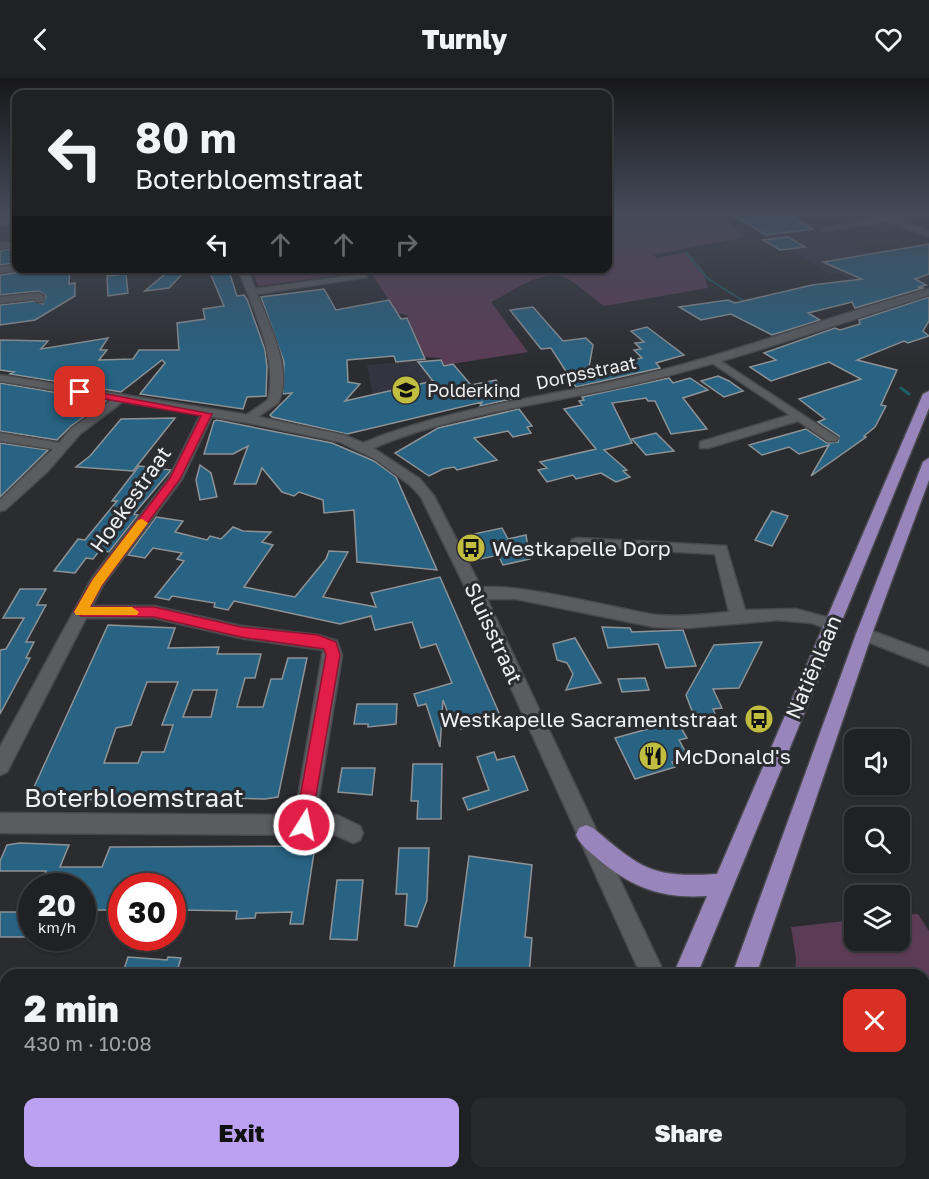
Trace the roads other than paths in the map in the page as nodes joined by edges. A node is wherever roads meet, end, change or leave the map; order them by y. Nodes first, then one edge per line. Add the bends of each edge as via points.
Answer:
1 (244, 273) edge
2 (363, 277) dead end
3 (251, 292) junction
4 (929, 292) edge
5 (0, 300) edge
6 (40, 300) dead end
7 (713, 359) junction
8 (0, 378) edge
9 (929, 394) edge
10 (120, 399) junction
11 (207, 414) junction
12 (800, 416) junction
13 (249, 419) junction
14 (0, 437) edge
15 (832, 438) dead end
16 (704, 445) dead end
17 (62, 447) junction
18 (363, 448) junction
19 (929, 462) edge
20 (0, 507) edge
21 (577, 543) dead end
22 (476, 593) junction
23 (81, 612) junction
24 (738, 616) junction
25 (831, 624) junction
26 (864, 634) junction
27 (929, 659) edge
28 (0, 766) edge
29 (0, 823) edge
30 (304, 825) junction
31 (353, 833) dead end
32 (586, 835) junction
33 (724, 884) junction
34 (650, 969) edge
35 (688, 969) edge
36 (746, 969) edge

1 - 3 street
2 - 3 street
3 - 13 street via 277,377 274,401
4 - 7 street, Dorpsstraat
5 - 6 street via 39,296
7 - 12 street
7 - 18 street, Dorpsstraat via 420,426
8 - 10 street
9 - 25 main road, Natiënlaan
10 - 11 street
10 - 17 street via 76,431
11 - 13 street
11 - 23 street, Hoekestraat via 175,479 97,582
12 - 15 street
12 - 16 street
13 - 18 street via 344,439
14 - 17 street
17 - 20 street
18 - 22 street, Sluisstraat via 404,472 427,496
19 - 26 main road, Natiënlaan
21 - 24 street via 721,549
22 - 24 street via 504,590 628,616 685,622
22 - 32 street, Sluisstraat
23 - 28 street, Hoekestraat
23 - 30 street via 154,612 241,632 331,645 333,655
24 - 25 street via 785,614 815,617
25 - 33 main road, Natiënlaan
26 - 27 street
26 - 36 main road, Natiënlaan
29 - 30 street, Boterbloemstraat
30 - 31 street, Boterbloemstraat via 337,825
32 - 33 main road via 629,872 652,884
32 - 34 street, Sluisstraat
33 - 35 main road, Natiënlaan

